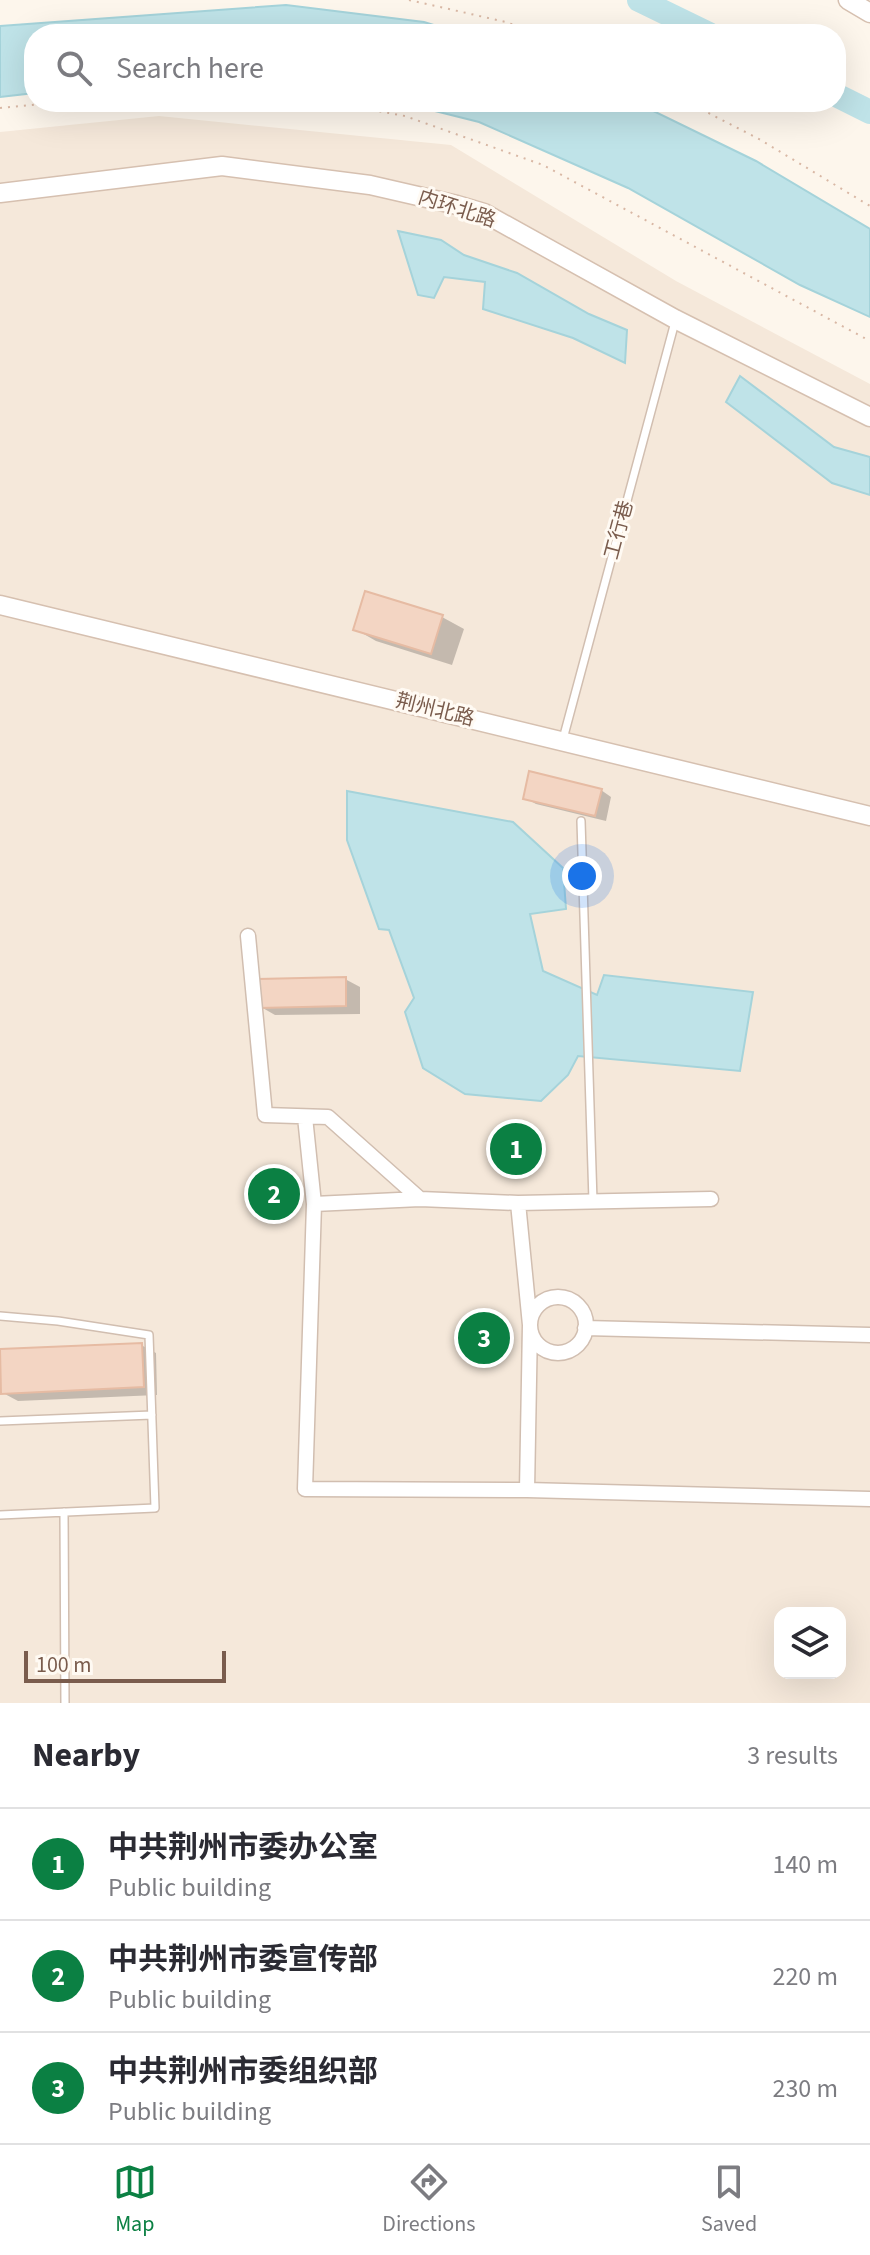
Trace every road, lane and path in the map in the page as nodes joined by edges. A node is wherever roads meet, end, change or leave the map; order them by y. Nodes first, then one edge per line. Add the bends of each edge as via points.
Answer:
1 (409, 0) edge
2 (848, 0) edge
3 (870, 13) edge
4 (511, 24) edge
5 (24, 106) edge
6 (0, 108) edge
7 (383, 112) edge
8 (706, 112) edge
9 (0, 193) edge
10 (870, 206) edge
11 (675, 319) junction
12 (870, 341) edge
13 (870, 417) edge
14 (0, 605) edge
15 (562, 741) junction
16 (870, 816) edge
17 (581, 821) dead end
18 (248, 936) dead end
19 (305, 1117) junction
20 (420, 1199) junction
21 (711, 1199) dead end
22 (593, 1201) junction
23 (518, 1203) junction
24 (314, 1204) junction
25 (0, 1316) edge
26 (530, 1325) junction
27 (585, 1328) junction
28 (870, 1335) edge
29 (152, 1415) junction
30 (0, 1421) edge
31 (527, 1490) junction
32 (870, 1499) edge
33 (64, 1512) junction
34 (0, 1515) edge
35 (65, 1703) edge

1 - 4 path
2 - 3 street
5 - 6 path
7 - 12 path via 543,165
8 - 10 path
9 - 11 street, 内环北路 via 222,166 370,185 484,213
11 - 13 street, 内环北路
11 - 15 lane, 工行巷
14 - 15 street, 荆州北路
15 - 16 street, 荆州北路
17 - 22 lane
18 - 19 street via 265,1115
19 - 20 street via 328,1117
19 - 24 street
20 - 23 street
20 - 24 street
21 - 22 street
22 - 23 street
23 - 26 street
24 - 31 street via 305,1489
25 - 29 lane via 149,1335
26 - 27 street via 536,1342 552,1352 577,1344
26 - 27 street via 542,1302 559,1297 582,1310
26 - 31 street
27 - 28 street
29 - 30 lane
29 - 33 lane via 155,1508
31 - 32 street
33 - 34 lane
33 - 35 lane

